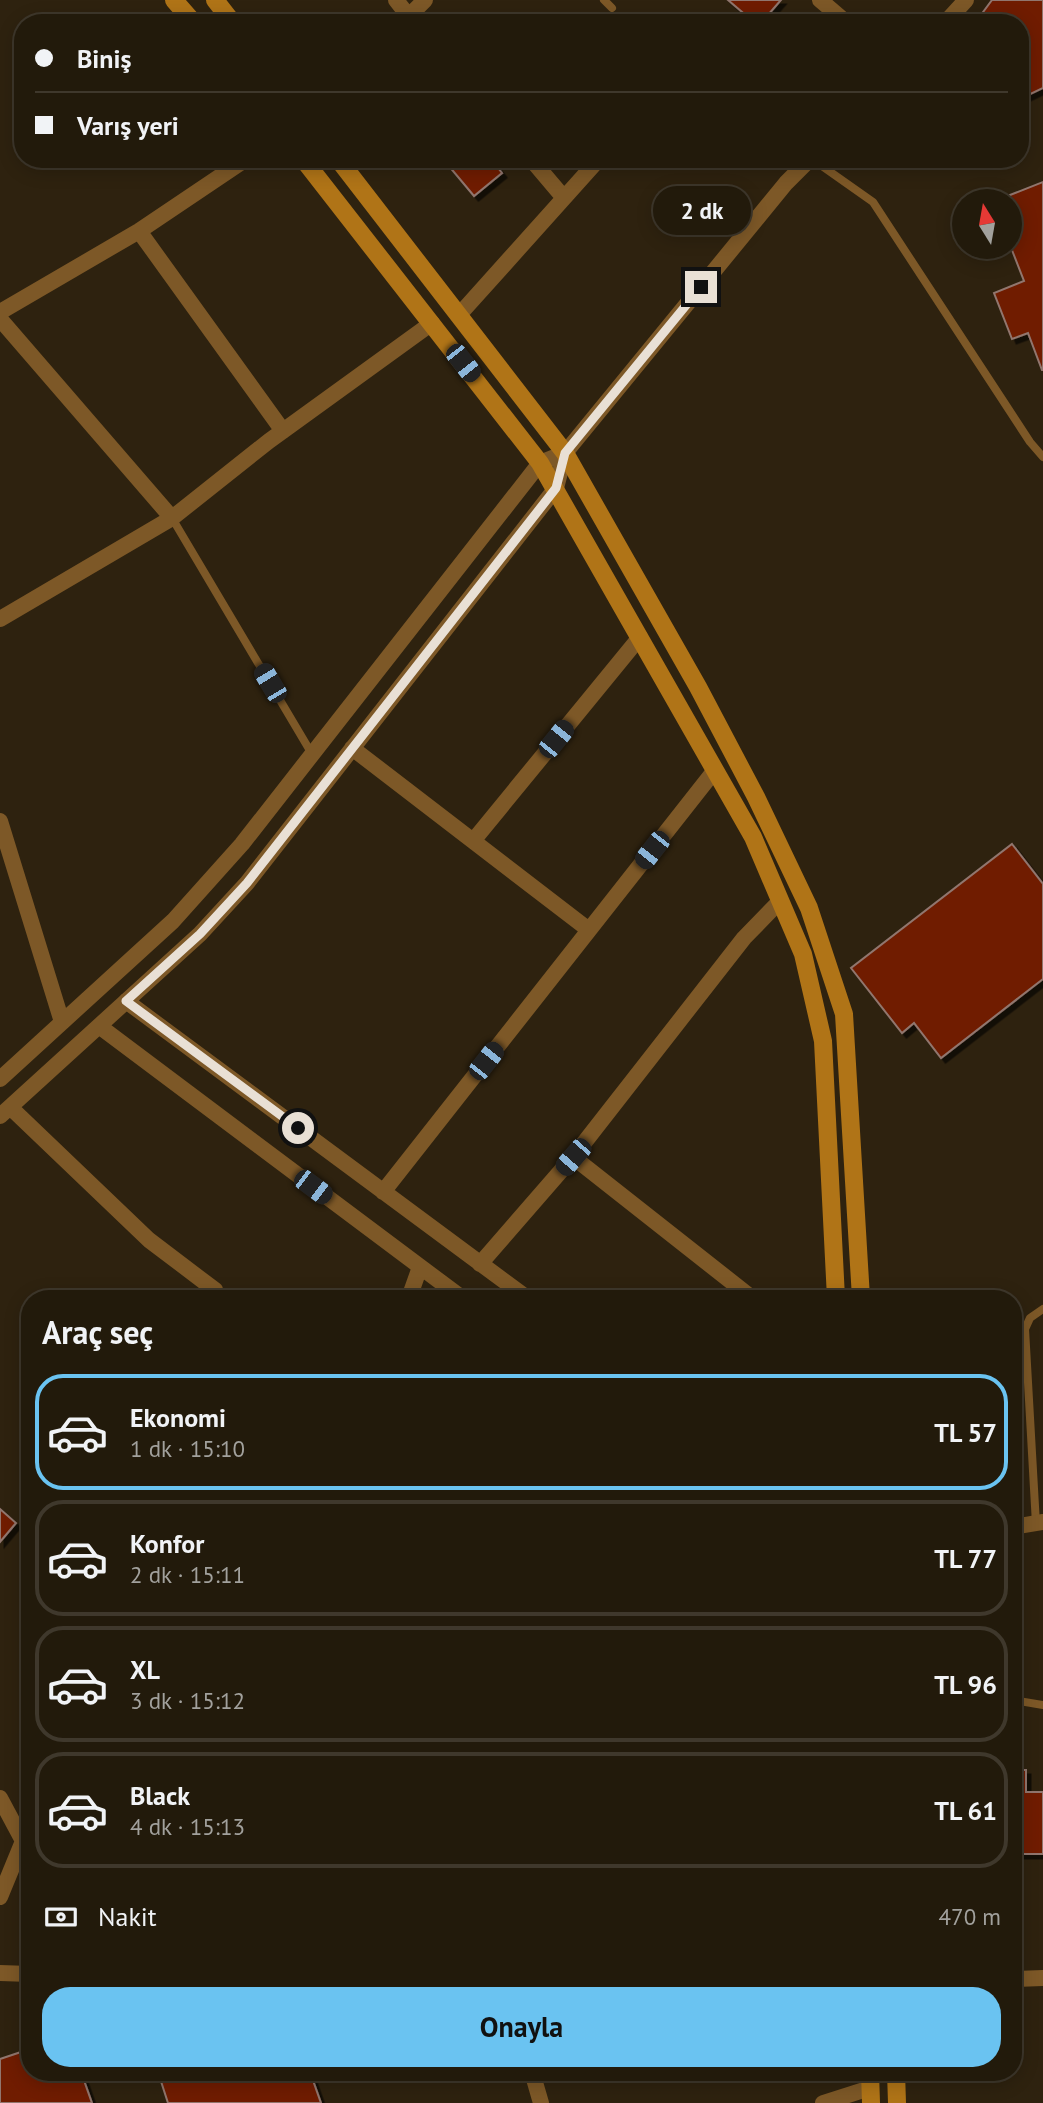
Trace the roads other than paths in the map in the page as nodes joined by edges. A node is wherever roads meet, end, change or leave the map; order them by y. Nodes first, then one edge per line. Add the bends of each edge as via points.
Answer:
1 (174, 0) edge
2 (215, 0) edge
3 (425, 0) edge
4 (604, 0) edge
5 (820, 0) edge
6 (966, 0) edge
7 (612, 8) dead end
8 (186, 14) edge
9 (226, 14) edge
10 (414, 14) edge
11 (836, 14) edge
12 (953, 14) edge
13 (233, 168) edge
14 (310, 168) edge
15 (345, 168) edge
16 (539, 168) edge
17 (591, 168) edge
18 (802, 168) edge
19 (824, 168) edge
20 (564, 198) junction
21 (139, 231) junction
22 (0, 312) edge
23 (459, 315) junction
24 (0, 319) edge
25 (432, 323) junction
26 (283, 431) junction
27 (565, 453) junction
28 (1043, 457) edge
29 (540, 463) junction
30 (556, 488) junction
31 (172, 518) junction
32 (0, 619) edge
33 (640, 636) junction
34 (352, 748) junction
35 (312, 754) junction
36 (715, 769) junction
37 (0, 821) edge
38 (474, 841) junction
39 (780, 901) junction
40 (589, 930) junction
41 (126, 1001) junction
42 (62, 1022) junction
43 (99, 1026) junction
44 (0, 1079) edge
45 (5, 1111) edge
46 (573, 1157) junction
47 (383, 1192) junction
48 (480, 1264) junction
49 (420, 1267) junction
50 (215, 1290) edge
51 (412, 1290) edge
52 (451, 1290) edge
53 (516, 1290) edge
54 (742, 1290) edge
55 (836, 1290) edge
56 (861, 1290) edge
57 (1043, 1309) edge
58 (1039, 1523) edge
59 (1022, 1702) edge
60 (1043, 1705) edge
61 (0, 1798) edge
62 (21, 1830) edge
63 (21, 1850) edge
64 (0, 1898) edge
65 (0, 1973) edge
66 (21, 1974) edge
67 (1043, 1978) edge
68 (1022, 1979) edge
69 (534, 2081) edge
70 (896, 2081) edge
71 (870, 2088) edge
72 (541, 2103) edge
73 (823, 2103) edge
74 (897, 2103) edge

1 - 8 street
2 - 9 street
3 - 10 street
4 - 7 lane
5 - 11 street
6 - 12 street
13 - 21 street
14 - 25 street
15 - 23 street
16 - 20 street
17 - 20 street
18 - 27 street
19 - 28 lane via 873,202
20 - 23 street
21 - 22 street
21 - 26 street
23 - 27 street
24 - 31 street
25 - 26 street
25 - 29 street
26 - 31 street
27 - 29 street
27 - 30 street
27 - 56 street via 698,687 809,908 844,1014
29 - 30 street
29 - 35 street
30 - 33 street
30 - 34 street
31 - 32 street
31 - 35 lane
33 - 36 street
33 - 38 street
34 - 38 street
34 - 41 street via 247,883 200,934
35 - 42 street via 242,844 173,921
36 - 39 street via 753,837
36 - 40 street
37 - 42 street
38 - 40 street
39 - 46 street via 744,938
39 - 55 street via 803,954 823,1041
40 - 47 street
41 - 43 street
41 - 47 street
42 - 44 street
43 - 45 street
43 - 49 street
45 - 50 street via 149,1240
46 - 48 street
46 - 54 street
47 - 48 street
48 - 53 street
49 - 51 street
49 - 52 street
57 - 58 lane via 1033,1314 1025,1329
59 - 60 lane
61 - 62 street
63 - 64 street
65 - 66 street
67 - 68 street
69 - 72 street
70 - 74 street
71 - 73 street

